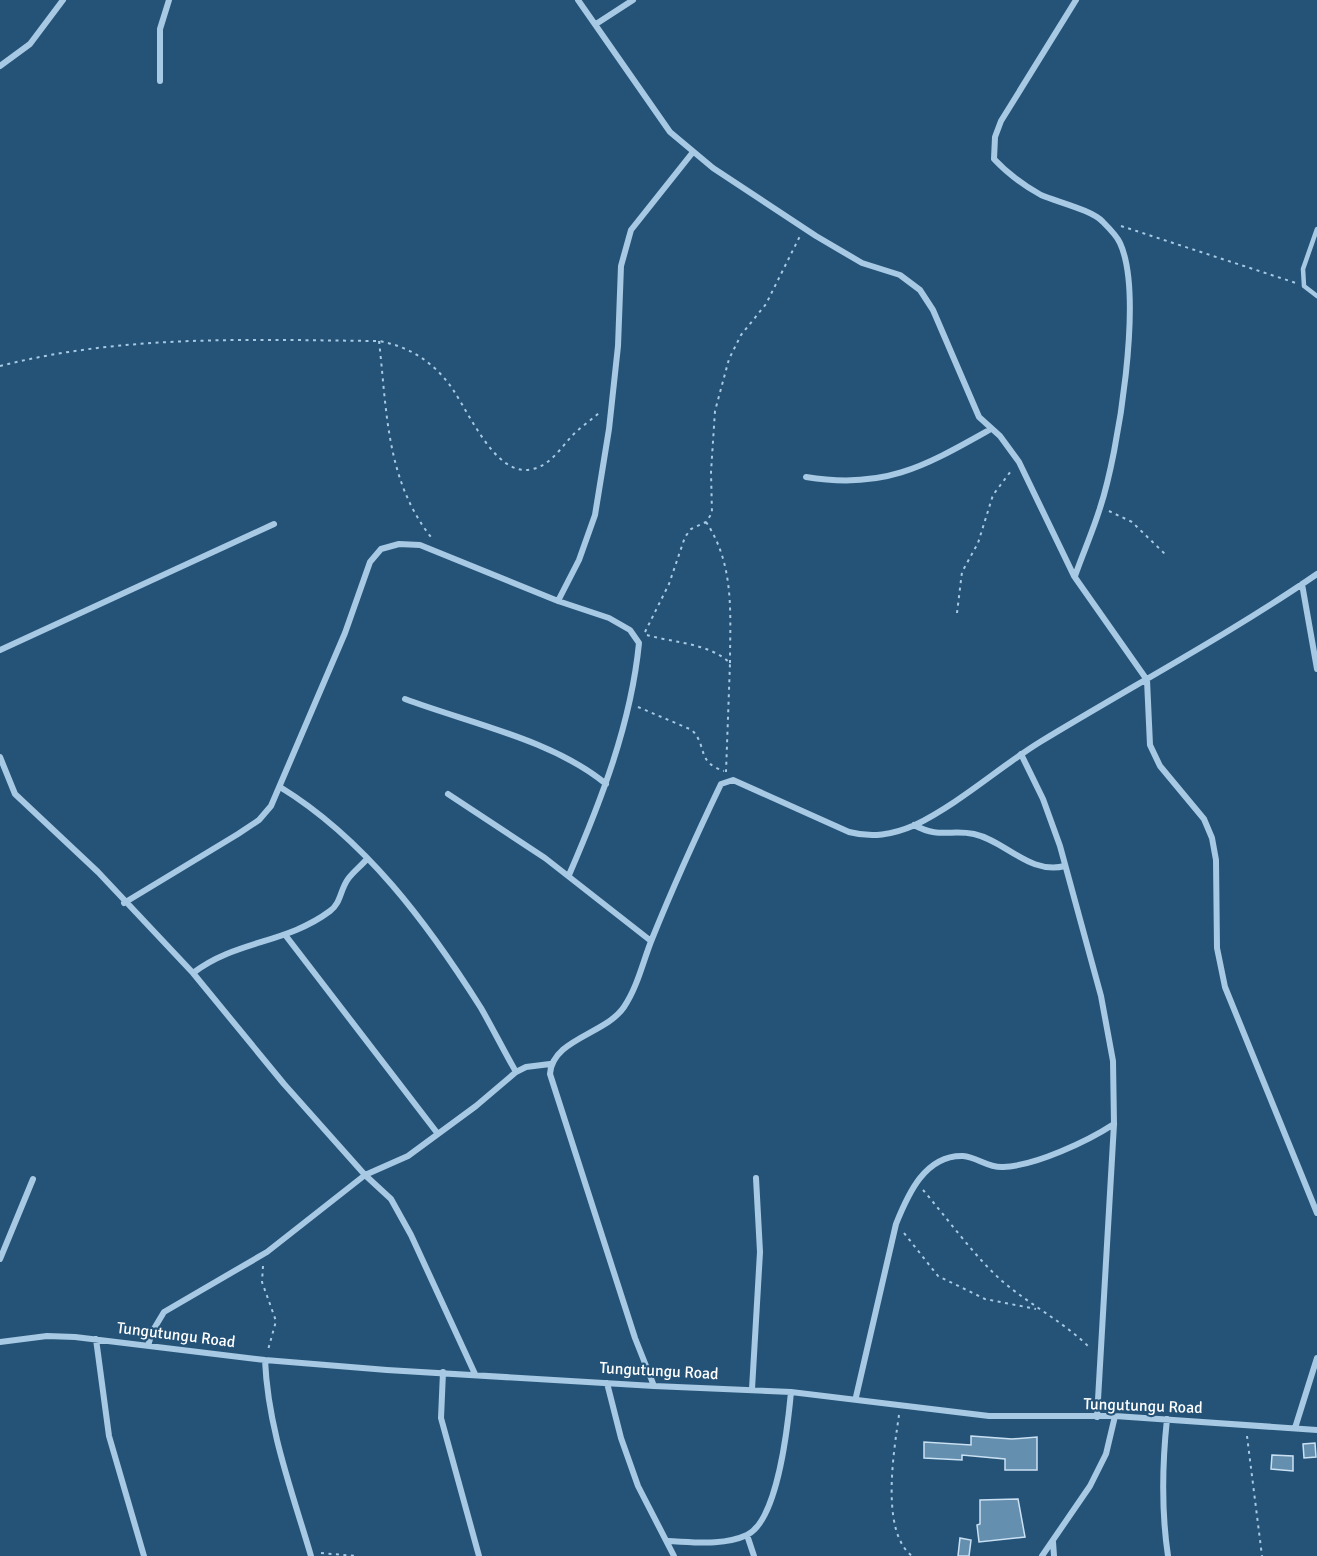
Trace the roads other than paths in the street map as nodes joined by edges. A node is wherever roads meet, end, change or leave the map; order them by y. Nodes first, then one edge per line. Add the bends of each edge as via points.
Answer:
1 (63, 0) edge
2 (169, 0) edge
3 (578, 0) edge
4 (633, 0) edge
5 (1076, 0) edge
6 (596, 24) junction
7 (0, 66) edge
8 (160, 81) dead end
9 (693, 152) junction
10 (1317, 229) edge
11 (1317, 296) edge
12 (991, 429) junction
13 (806, 477) dead end
14 (274, 524) dead end
15 (1317, 574) edge
16 (1074, 576) junction
17 (1302, 584) junction
18 (558, 601) junction
19 (0, 650) edge
20 (1317, 669) edge
21 (1147, 680) junction
22 (405, 699) dead end
23 (1021, 754) junction
24 (0, 757) edge
25 (606, 784) junction
26 (280, 787) junction
27 (448, 794) dead end
28 (914, 825) junction
29 (367, 859) junction
30 (1065, 866) junction
31 (569, 875) junction
32 (124, 903) junction
33 (286, 936) junction
34 (651, 940) junction
35 (193, 973) junction
36 (550, 1064) junction
37 (516, 1072) junction
38 (1114, 1124) junction
39 (438, 1134) junction
40 (365, 1175) junction
41 (756, 1178) dead end
42 (33, 1179) dead end
43 (1317, 1213) edge
44 (0, 1259) edge
45 (96, 1339) junction
46 (0, 1342) edge
47 (148, 1346) junction
48 (1317, 1358) edge
49 (265, 1360) junction
50 (443, 1372) junction
51 (476, 1374) junction
52 (607, 1383) junction
53 (654, 1386) junction
54 (752, 1389) junction
55 (791, 1392) junction
56 (855, 1398) junction
57 (1115, 1416) junction
58 (1097, 1418) junction
59 (1167, 1419) junction
60 (1295, 1428) junction
61 (1317, 1430) edge
62 (747, 1535) junction
63 (668, 1541) junction
64 (1053, 1541) junction
65 (310, 1554) edge
66 (144, 1556) edge
67 (479, 1556) edge
68 (674, 1556) edge
69 (754, 1556) edge
70 (1042, 1556) edge
71 (1054, 1556) edge
72 (1168, 1556) edge

1 - 7 street via 30,44
2 - 8 street via 160,29
3 - 6 street
4 - 6 street
5 - 16 street via 1001,121 995,137 994,159 1011,176 1041,194 1101,220 1120,243 1130,298 1129,339 1114,454 1101,507
6 - 9 street via 670,132
9 - 12 street via 804,228 862,263 900,274 920,290 933,310 979,417
9 - 18 street via 631,230 621,266 618,346 595,515 579,560
10 - 11 lane via 1303,269 1304,286
12 - 13 street via 903,473 839,482
12 - 16 street via 1019,462
14 - 19 street
15 - 17 street
16 - 21 street
17 - 20 street
17 - 21 street
18 - 25 street via 609,618 630,630 639,643
18 - 26 street via 420,545 399,544 381,549 370,562 345,633
21 - 23 street
21 - 43 street via 1150,745 1160,766 1204,819 1212,838 1217,948 1225,987
22 - 25 street via 546,749 573,761
23 - 28 street
23 - 30 street via 1043,799
24 - 32 street via 15,794 98,872
25 - 31 street
26 - 29 street via 318,811
26 - 32 street via 260,820
27 - 31 street
28 - 30 street via 936,834 986,838 1040,866
28 - 34 street via 885,835 849,832 726,780 715,795
29 - 33 street via 348,879 333,909
29 - 37 street via 400,894 459,976
30 - 38 street via 1101,996 1113,1061
31 - 34 street
32 - 35 street
33 - 35 street via 227,951
33 - 39 street
34 - 36 street via 624,1008 605,1025 556,1054
35 - 40 street
36 - 37 street
36 - 53 street via 635,1338
37 - 39 street
38 - 56 street via 1072,1148 1021,1164 991,1166 965,1156 947,1158 927,1170 896,1224
38 - 58 street
39 - 40 street via 408,1156
40 - 47 street via 267,1252 164,1312
40 - 51 street via 391,1199
41 - 54 street via 760,1252
42 - 44 street
45 - 46 street, Tungutungu Road via 46,1336
45 - 47 street, Tungutungu Road
45 - 66 street via 109,1436
47 - 49 street, Tungutungu Road
48 - 60 street
49 - 50 street, Tungutungu Road
49 - 65 street via 272,1421
50 - 51 street, Tungutungu Road
50 - 67 street via 441,1418
51 - 52 street, Tungutungu Road
52 - 53 street, Tungutungu Road
52 - 63 street via 639,1486
53 - 54 street, Tungutungu Road
54 - 55 street, Tungutungu Road
55 - 56 street, Tungutungu Road
55 - 62 street via 787,1432 769,1504 758,1527
56 - 58 street, Tungutungu Road via 989,1416
57 - 58 street, Tungutungu Road
57 - 59 street, Tungutungu Road
57 - 64 street via 1106,1454
59 - 60 street, Tungutungu Road
59 - 72 street via 1161,1476
60 - 61 street, Tungutungu Road
62 - 63 street via 726,1541
62 - 69 street
63 - 68 street
64 - 70 street
64 - 71 street

